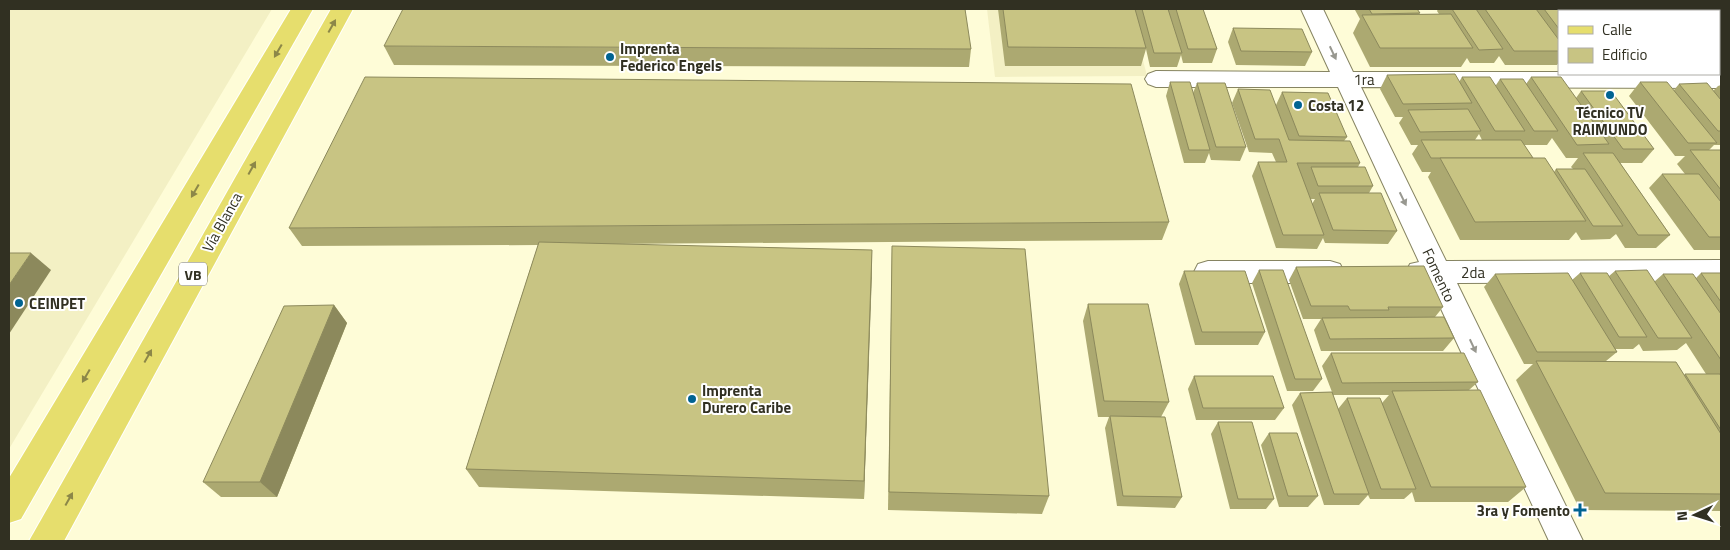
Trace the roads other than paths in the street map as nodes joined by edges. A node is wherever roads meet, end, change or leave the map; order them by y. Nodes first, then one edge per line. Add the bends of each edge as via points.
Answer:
1 (302, 9) edge
2 (342, 9) edge
3 (1312, 9) edge
4 (1156, 79) dead end
5 (1346, 79) junction
6 (1721, 80) edge
7 (1721, 271) edge
8 (1194, 272) edge
9 (1359, 272) edge
10 (1398, 272) edge
11 (1437, 272) junction
12 (9, 508) edge
13 (46, 541) edge
14 (1566, 541) edge

1 -> 12 main road
13 -> 2 main road, Vía Blanca / VB
3 -> 5 street, Fomento
4 - 5 street, 1ra
5 - 6 street, 1ra
5 -> 11 street, Fomento
7 - 11 street, 2da
8 - 9 street
10 - 11 street, 2da
11 -> 14 street, Fomento

